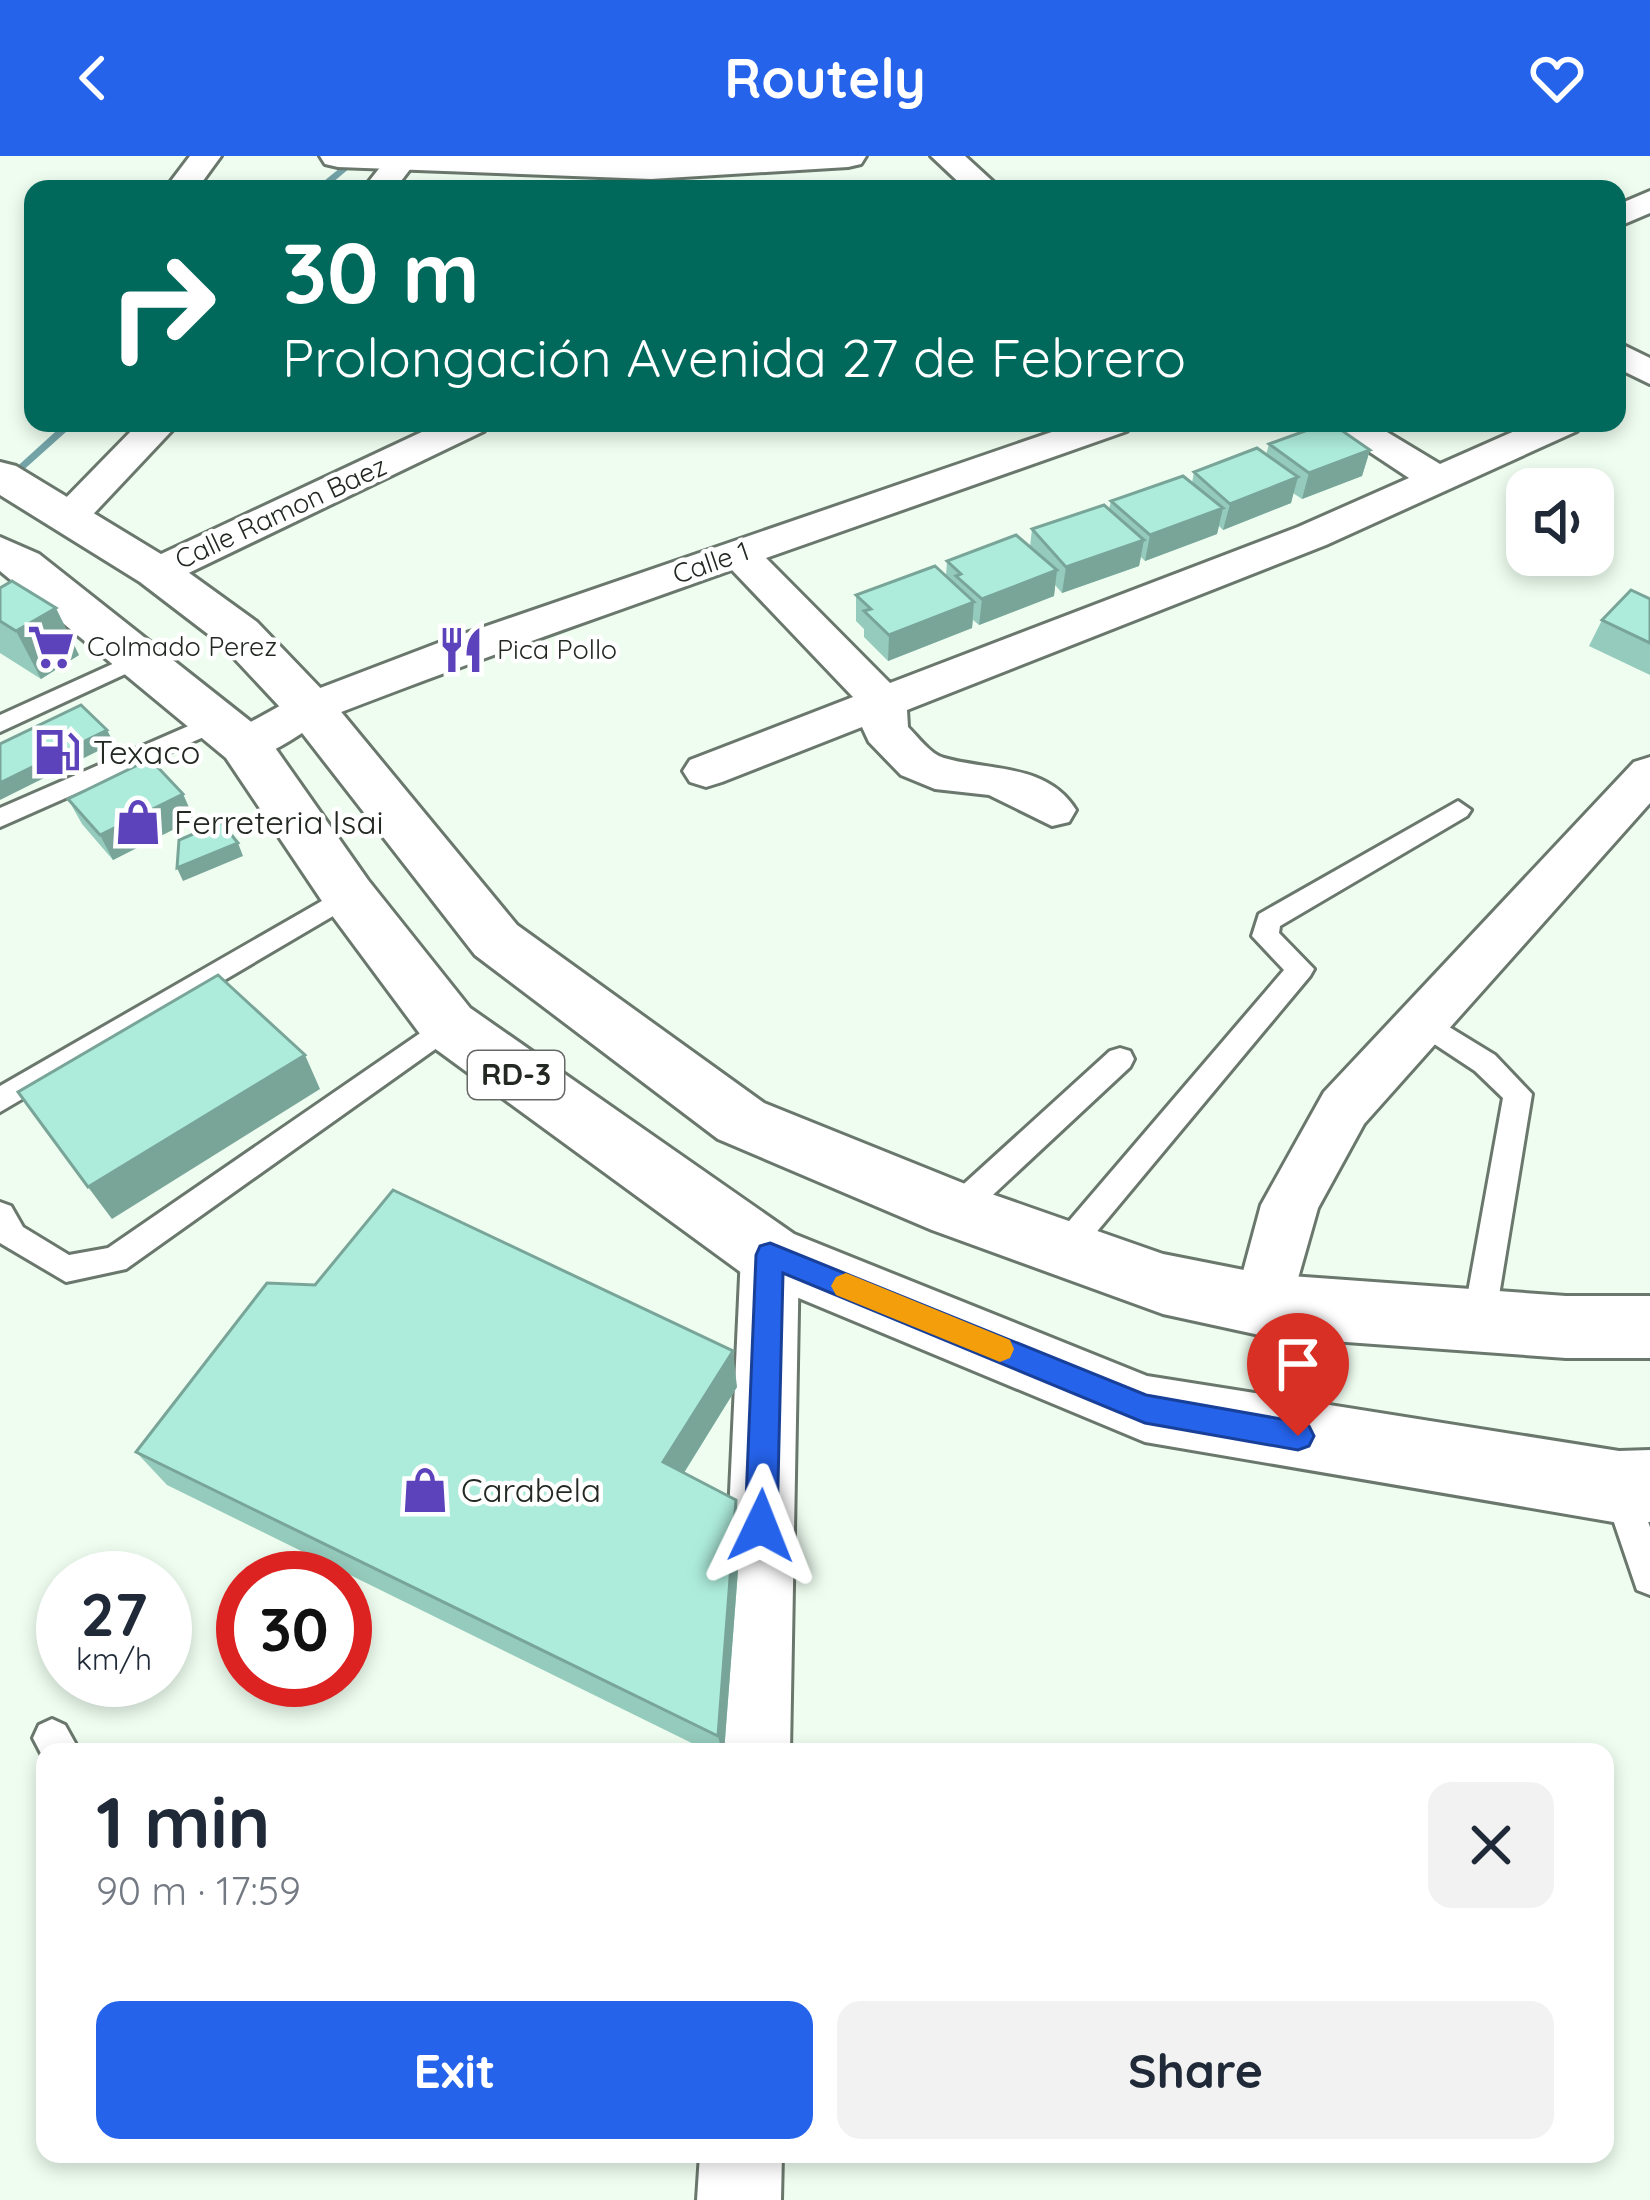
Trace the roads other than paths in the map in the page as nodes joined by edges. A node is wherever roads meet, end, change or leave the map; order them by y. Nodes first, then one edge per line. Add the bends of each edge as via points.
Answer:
1 (206, 156) edge
2 (338, 156) edge
3 (946, 156) edge
4 (832, 157) edge
5 (409, 167) edge
6 (188, 180) edge
7 (974, 180) edge
8 (146, 432) edge
9 (452, 432) edge
10 (1088, 432) edge
11 (1360, 432) edge
12 (1545, 432) edge
13 (1441, 481) junction
14 (38, 499) edge
15 (739, 554) junction
16 (11, 558) edge
17 (157, 572) junction
18 (139, 659) junction
19 (884, 703) junction
20 (310, 708) junction
21 (0, 724) edge
22 (230, 734) junction
23 (706, 771) dead end
24 (1650, 773) edge
25 (1052, 809) dead end
26 (1458, 810) dead end
27 (0, 818) edge
28 (348, 895) junction
29 (1423, 1022) junction
30 (448, 1025) junction
31 (1120, 1059) dead end
32 (0, 1100) edge
33 (956, 1210) junction
34 (0, 1215) edge
35 (1063, 1250) junction
36 (770, 1255) junction
37 (1264, 1305) junction
38 (1479, 1320) junction
39 (1650, 1327) edge
40 (1635, 1487) edge
41 (1650, 1579) edge
42 (754, 1743) edge
43 (740, 2163) edge
44 (739, 2200) edge

1 - 6 street
2 - 5 main road
3 - 7 street
4 - 5 main road via 651,168
8 - 14 street
9 - 17 street, Calle Ramon Baez
10 - 15 street, Calle 1
11 - 13 street
12 - 13 street
13 - 19 street
14 - 17 main road, RD-3
15 - 19 street
15 - 20 street, Calle 1
16 - 18 main road, RD-3
17 - 20 main road, RD-3 via 239,633
18 - 21 lane
18 - 22 main road, RD-3
19 - 23 street
19 - 25 street via 885,731 917,764 1000,780
20 - 22 street, Calle 1
20 - 33 main road, RD-3 via 496,940 741,1120
22 - 27 lane
22 - 28 main road, RD-3
24 - 29 street
26 - 35 lane via 1268,921 1265,936 1300,969
28 - 30 main road, RD-3
28 - 32 lane
29 - 37 street via 1344,1108 1290,1205
29 - 38 lane via 1518,1094
30 - 34 lane via 115,1259 66,1269 12,1236
30 - 36 main road, RD-3
31 - 33 lane
33 - 35 main road, RD-3
35 - 37 main road, RD-3 via 1163,1284
36 - 40 main road, RD-3 via 1145,1409
36 - 42 street
37 - 38 main road, RD-3
38 - 39 main road, RD-3
40 - 41 lane
43 - 44 street

